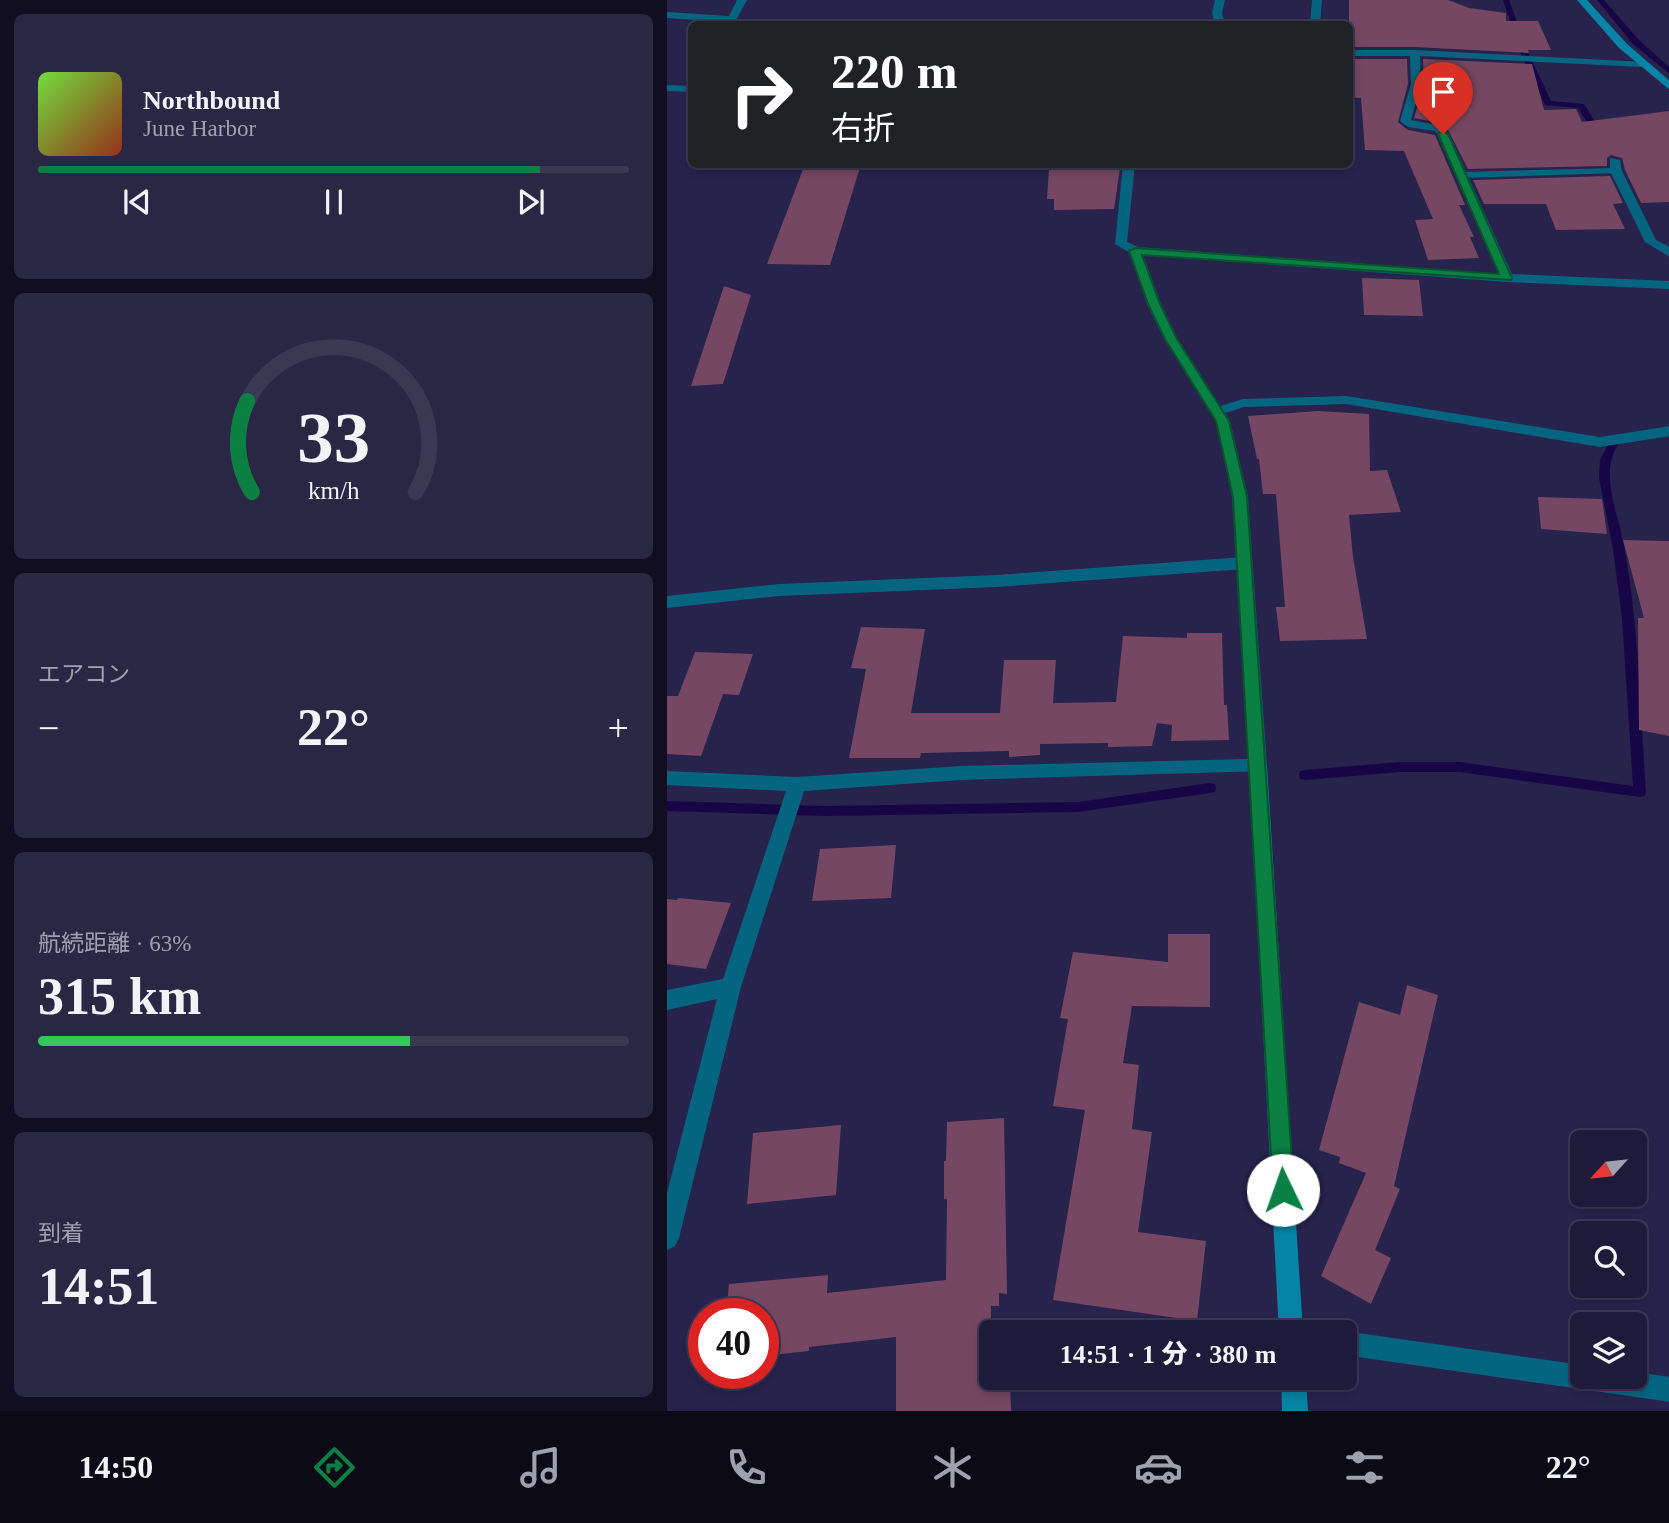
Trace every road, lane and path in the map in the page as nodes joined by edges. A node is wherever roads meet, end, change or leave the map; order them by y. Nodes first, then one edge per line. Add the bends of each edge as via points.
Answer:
1 (742, 0) edge
2 (1220, 0) edge
3 (1317, 0) edge
4 (1582, 0) edge
5 (667, 15) edge
6 (722, 21) edge
7 (732, 21) edge
8 (1219, 21) edge
9 (1315, 21) edge
10 (1353, 53) edge
11 (1415, 53) junction
12 (1641, 64) junction
13 (1669, 87) edge
14 (667, 88) edge
15 (688, 89) edge
16 (1129, 168) edge
17 (1461, 175) junction
18 (1135, 251) junction
19 (1669, 253) edge
20 (1507, 278) junction
21 (1669, 285) edge
22 (1218, 411) junction
23 (1669, 431) edge
24 (1245, 563) junction
25 (667, 602) edge
26 (1258, 766) junction
27 (667, 778) edge
28 (796, 790) junction
29 (731, 987) junction
30 (667, 1000) edge
31 (667, 1238) edge
32 (1290, 1320) edge
33 (1357, 1345) edge
34 (1294, 1390) edge
35 (1669, 1391) edge
36 (1295, 1411) edge

1 - 7 street
2 - 8 street
3 - 9 street
4 - 12 street
5 - 6 street
10 - 11 street
11 - 12 street
11 - 17 street via 1416,84 1405,121 1439,128
12 - 13 street
14 - 15 street
16 - 18 street via 1121,244
17 - 19 street via 1615,165 1651,242
17 - 20 street
18 - 20 street
18 - 22 street via 1171,339
20 - 21 street
22 - 23 street via 1243,403 1346,400 1600,442
22 - 24 street via 1240,497
24 - 25 street via 779,590
24 - 26 street
26 - 28 street via 961,773
26 - 32 street
27 - 28 street
28 - 29 street
29 - 30 street
29 - 31 street
33 - 35 street
34 - 36 street

